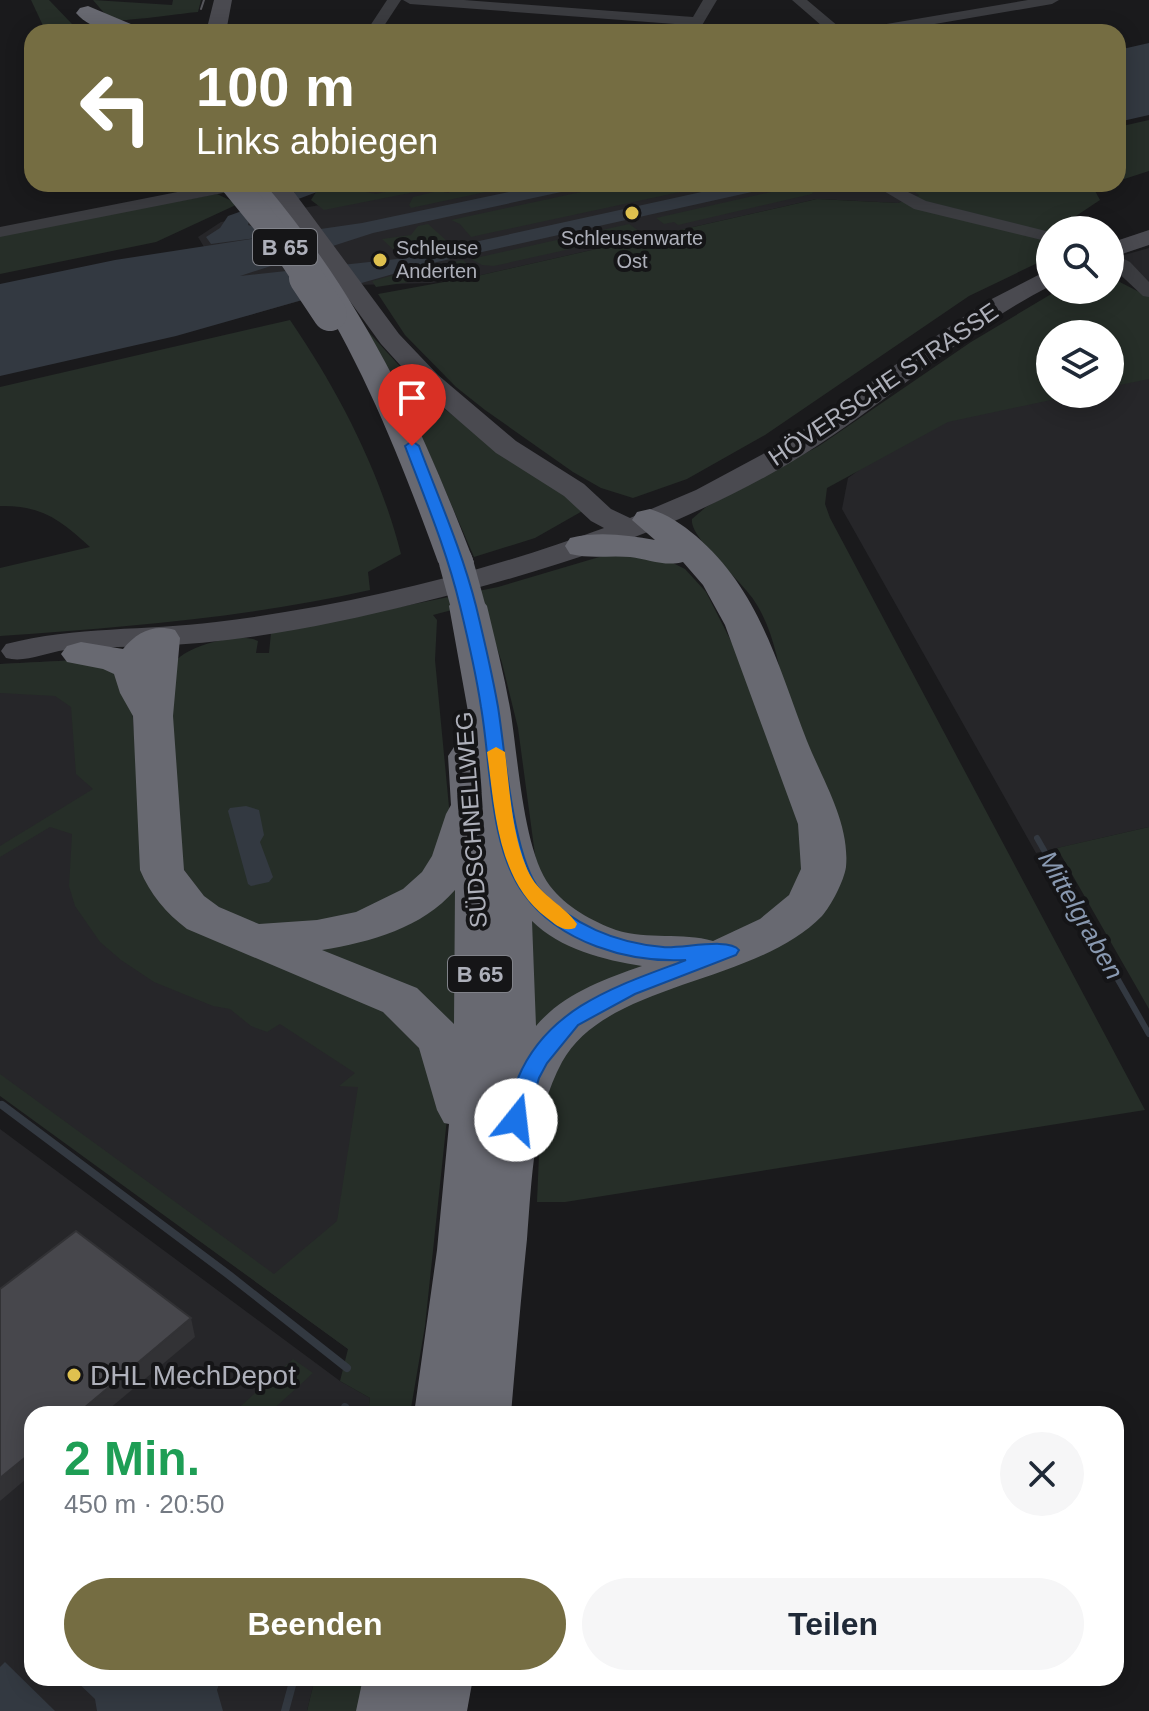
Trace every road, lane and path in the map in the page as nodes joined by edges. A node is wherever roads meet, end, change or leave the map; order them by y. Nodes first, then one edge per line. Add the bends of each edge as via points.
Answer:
1 (62, 0) edge
2 (223, 0) edge
3 (394, 0) edge
4 (410, 0) edge
5 (710, 0) edge
6 (799, 0) edge
7 (1052, 0) edge
8 (83, 20) edge
9 (218, 24) edge
10 (378, 24) edge
11 (662, 24) edge
12 (696, 24) edge
13 (828, 24) edge
14 (910, 24) edge
15 (202, 192) edge
16 (241, 192) edge
17 (257, 192) edge
18 (281, 192) edge
19 (894, 192) edge
20 (0, 232) edge
21 (1036, 234) edge
22 (1149, 237) edge
23 (1124, 248) edge
24 (1124, 266) edge
25 (1124, 278) edge
26 (1036, 284) edge
27 (1149, 292) edge
28 (348, 311) junction
29 (639, 525) junction
30 (583, 546) junction
31 (672, 554) junction
32 (716, 578) junction
33 (161, 638) junction
34 (9, 651) edge
35 (81, 654) junction
36 (133, 668) junction
37 (153, 716) junction
38 (489, 809) junction
39 (241, 933) junction
40 (730, 950) junction
41 (491, 1146) junction
42 (444, 1406) edge
43 (482, 1406) edge
44 (393, 1686) edge
45 (440, 1686) edge
46 (388, 1711) edge
47 (435, 1711) edge

1 - 8 highway
2 - 9 main road
3 - 10 street
4 - 11 street
5 - 12 street
6 - 13 street
7 - 14 street
15 - 20 street
16 - 28 highway, SÜDSCHNELLWEG / B 65, bridge
17 - 28 highway, SÜDSCHNELLWEG / B 65
18 - 28 main road
19 - 21 street via 920,205
22 - 23 main road
24 - 27 street
25 - 27 street
26 - 29 main road, HÖVERSCHE STRASSE via 969,322 777,458
28 - 29 main road via 506,447 574,490 625,505
28 - 38 highway, SÜDSCHNELLWEG / B 65 via 387,427 446,564 489,705
29 - 30 main road, HÖVERSCHE STRASSE
29 - 31 highway
29 - 32 highway via 681,539
30 - 31 highway via 629,546
30 - 33 main road, HÖVERSCHE STRASSE via 356,608
31 - 32 highway
32 - 40 highway via 751,636 820,824 827,860 824,877 805,908 775,931
33 - 34 main road, HÖVERSCHE STRASSE via 59,642
33 - 35 main road, HÖVERSCHE STRASSE
33 - 36 highway via 141,651
33 - 37 highway
34 - 35 main road, HÖVERSCHE STRASSE
35 - 36 highway via 112,658
36 - 37 highway via 139,693
37 - 39 highway via 162,870 188,907
38 - 39 highway via 437,882 401,910 324,935 282,938
38 - 40 highway via 532,893 586,935 638,952
38 - 41 highway, SÜDSCHNELLWEG / B 65 via 513,1051
39 - 41 highway via 374,987 426,1020 444,1044
40 - 41 highway via 628,989 571,1020 553,1038
41 - 42 highway, SÜDSCHNELLWEG / B 65
41 - 43 highway, SÜDSCHNELLWEG / B 65
44 - 46 highway
45 - 47 highway

